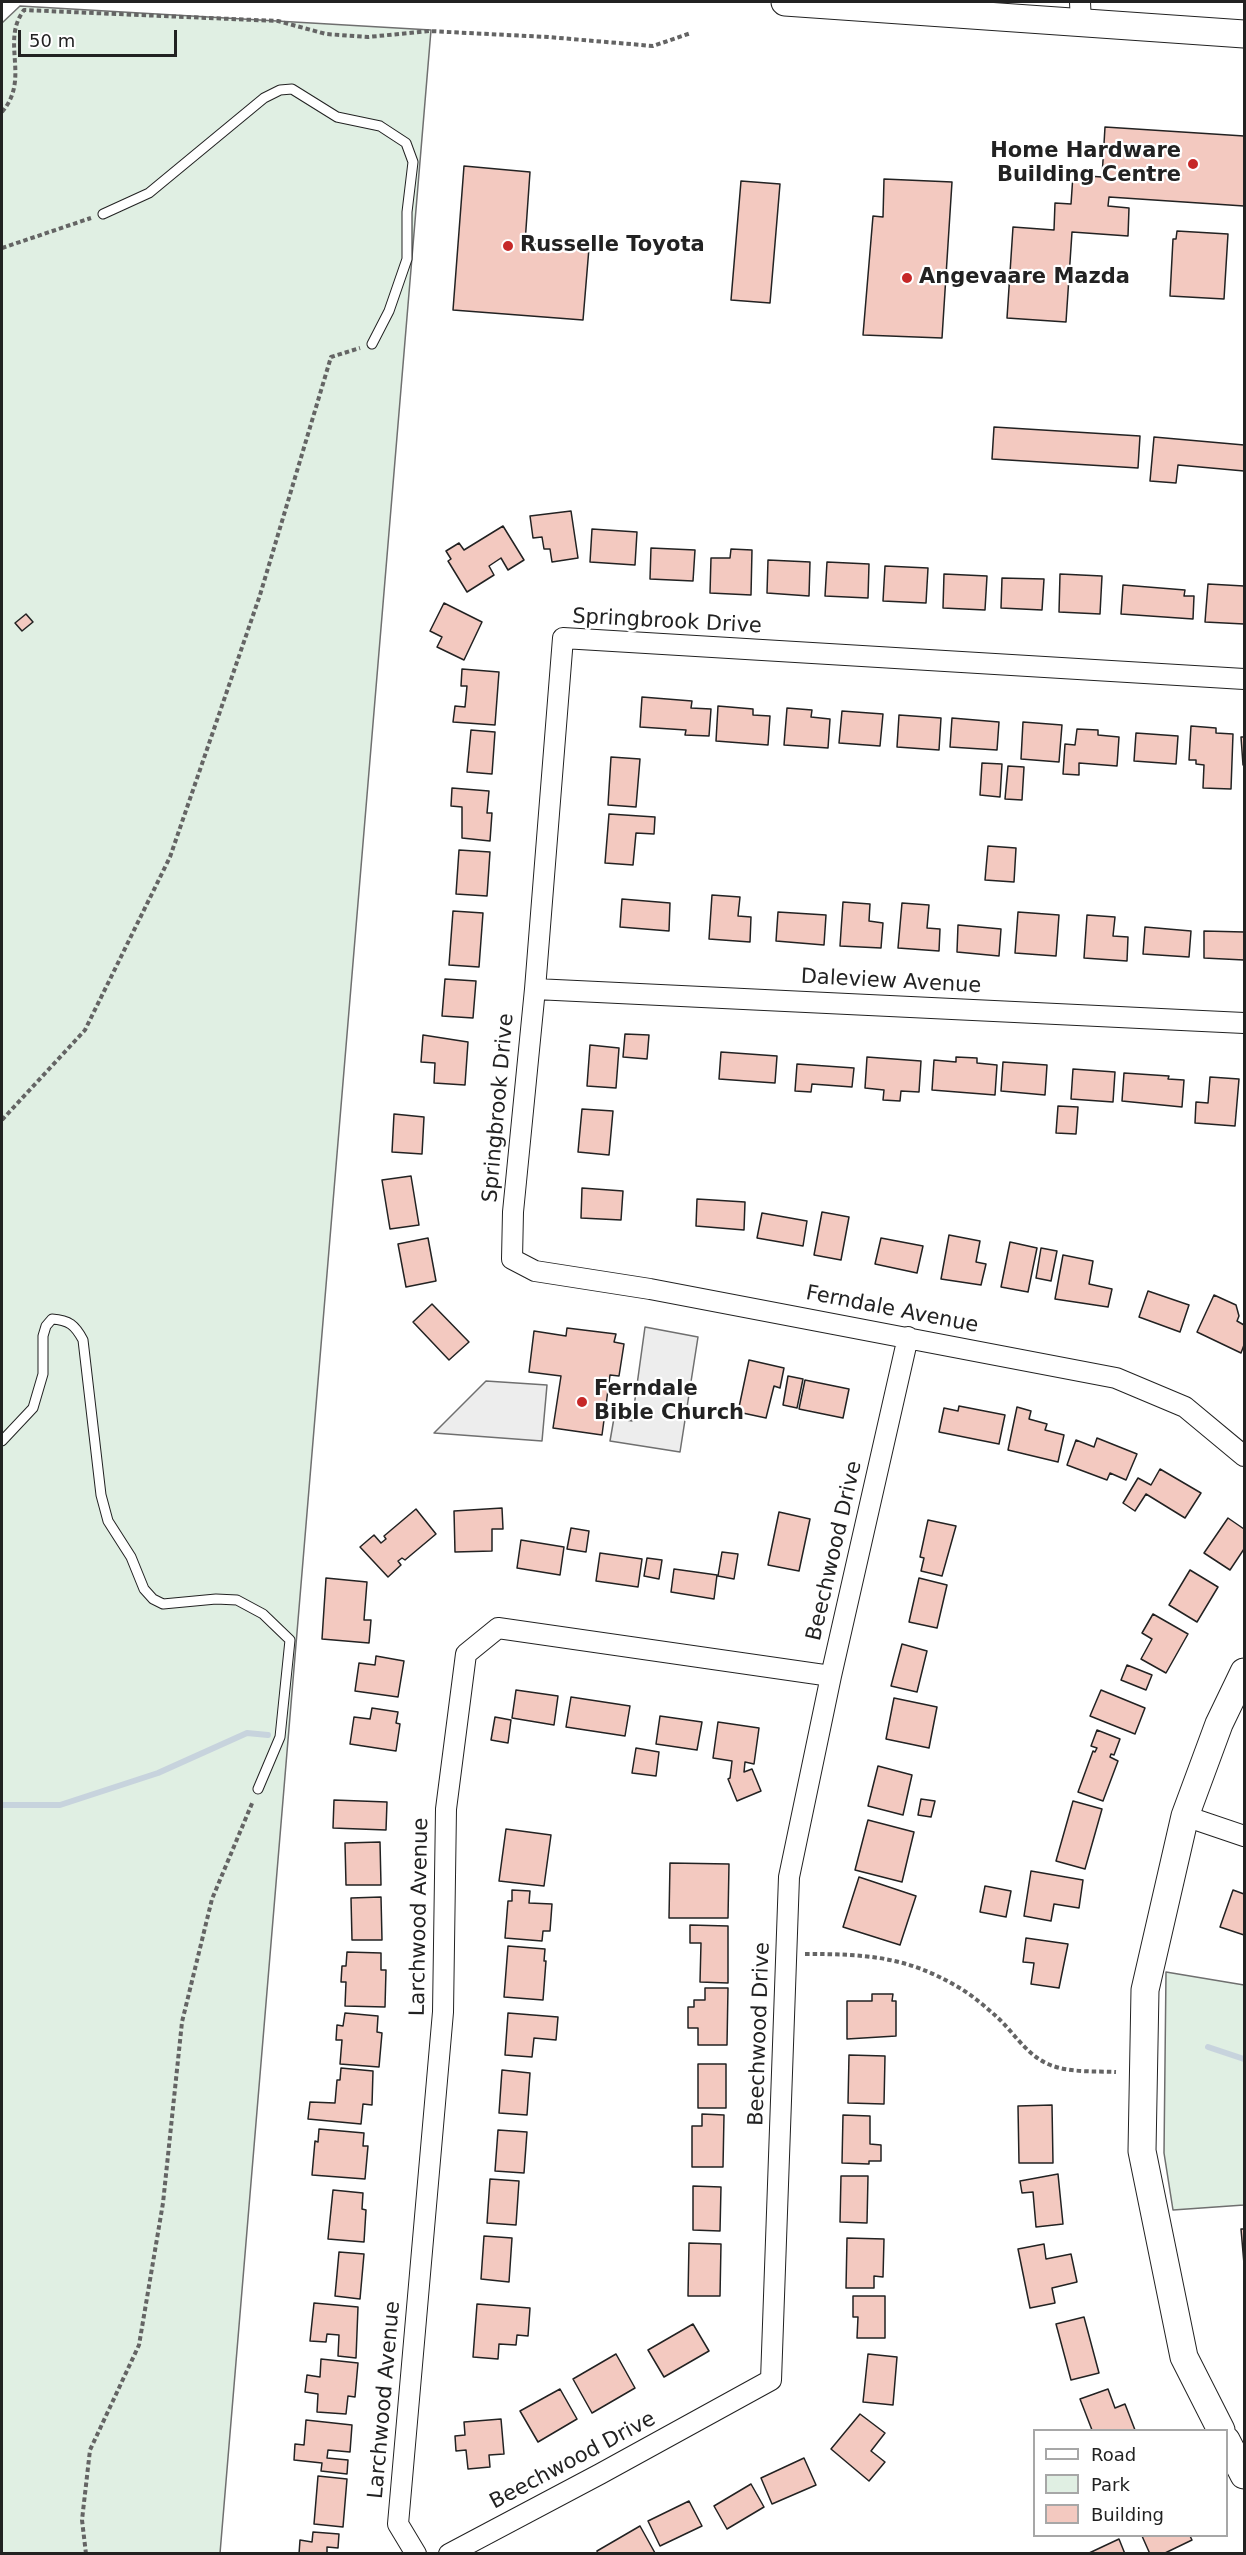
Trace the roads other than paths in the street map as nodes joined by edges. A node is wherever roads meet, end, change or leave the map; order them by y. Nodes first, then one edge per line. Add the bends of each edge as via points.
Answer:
1 (785, 2) edge
2 (1081, 12) edge
3 (1245, 34) edge
4 (103, 214) road end
5 (372, 344) road end
6 (1245, 679) edge
7 (535, 989) junction
8 (1245, 1023) edge
9 (512, 1259) joint
10 (908, 1337) junction
11 (2, 1441) edge
12 (1245, 1456) edge
13 (1245, 1672) edge
14 (831, 1676) junction
15 (258, 1789) road end
16 (1185, 1816) junction
17 (1245, 1836) edge
18 (1220, 2429) edge
19 (1228, 2442) edge
20 (1245, 2475) edge
21 (416, 2553) edge
22 (449, 2553) edge

1 - 2 street
2 - 3 street
4 - 5 lane via 149,193 264,98 280,90 292,89 338,117 380,126 406,143 413,162 407,259 389,311
6 - 7 street, Springbrook Drive via 563,638
7 - 8 street, Daleview Avenue
7 - 9 street, Springbrook Drive
9 - 10 street, Ferndale Avenue via 535,1271
10 - 12 street, Ferndale Avenue via 1116,1378 1185,1407
10 - 14 street, Beechwood Drive
11 - 15 lane via 33,1408 43,1374 46,1326 52,1319 63,1319 75,1326 83,1340 101,1495 108,1521 131,1557 144,1589 163,1604 237,1600 263,1614 290,1640 280,1737
13 - 16 street via 1219,1724
14 - 21 street, Larchwood Avenue via 498,1628 466,1654 446,1809 443,2012 398,2524
14 - 22 street, Beechwood Drive via 789,1877 771,2380
16 - 17 street
16 - 18 street via 1145,1990 1142,2151 1184,2357
19 - 20 street

